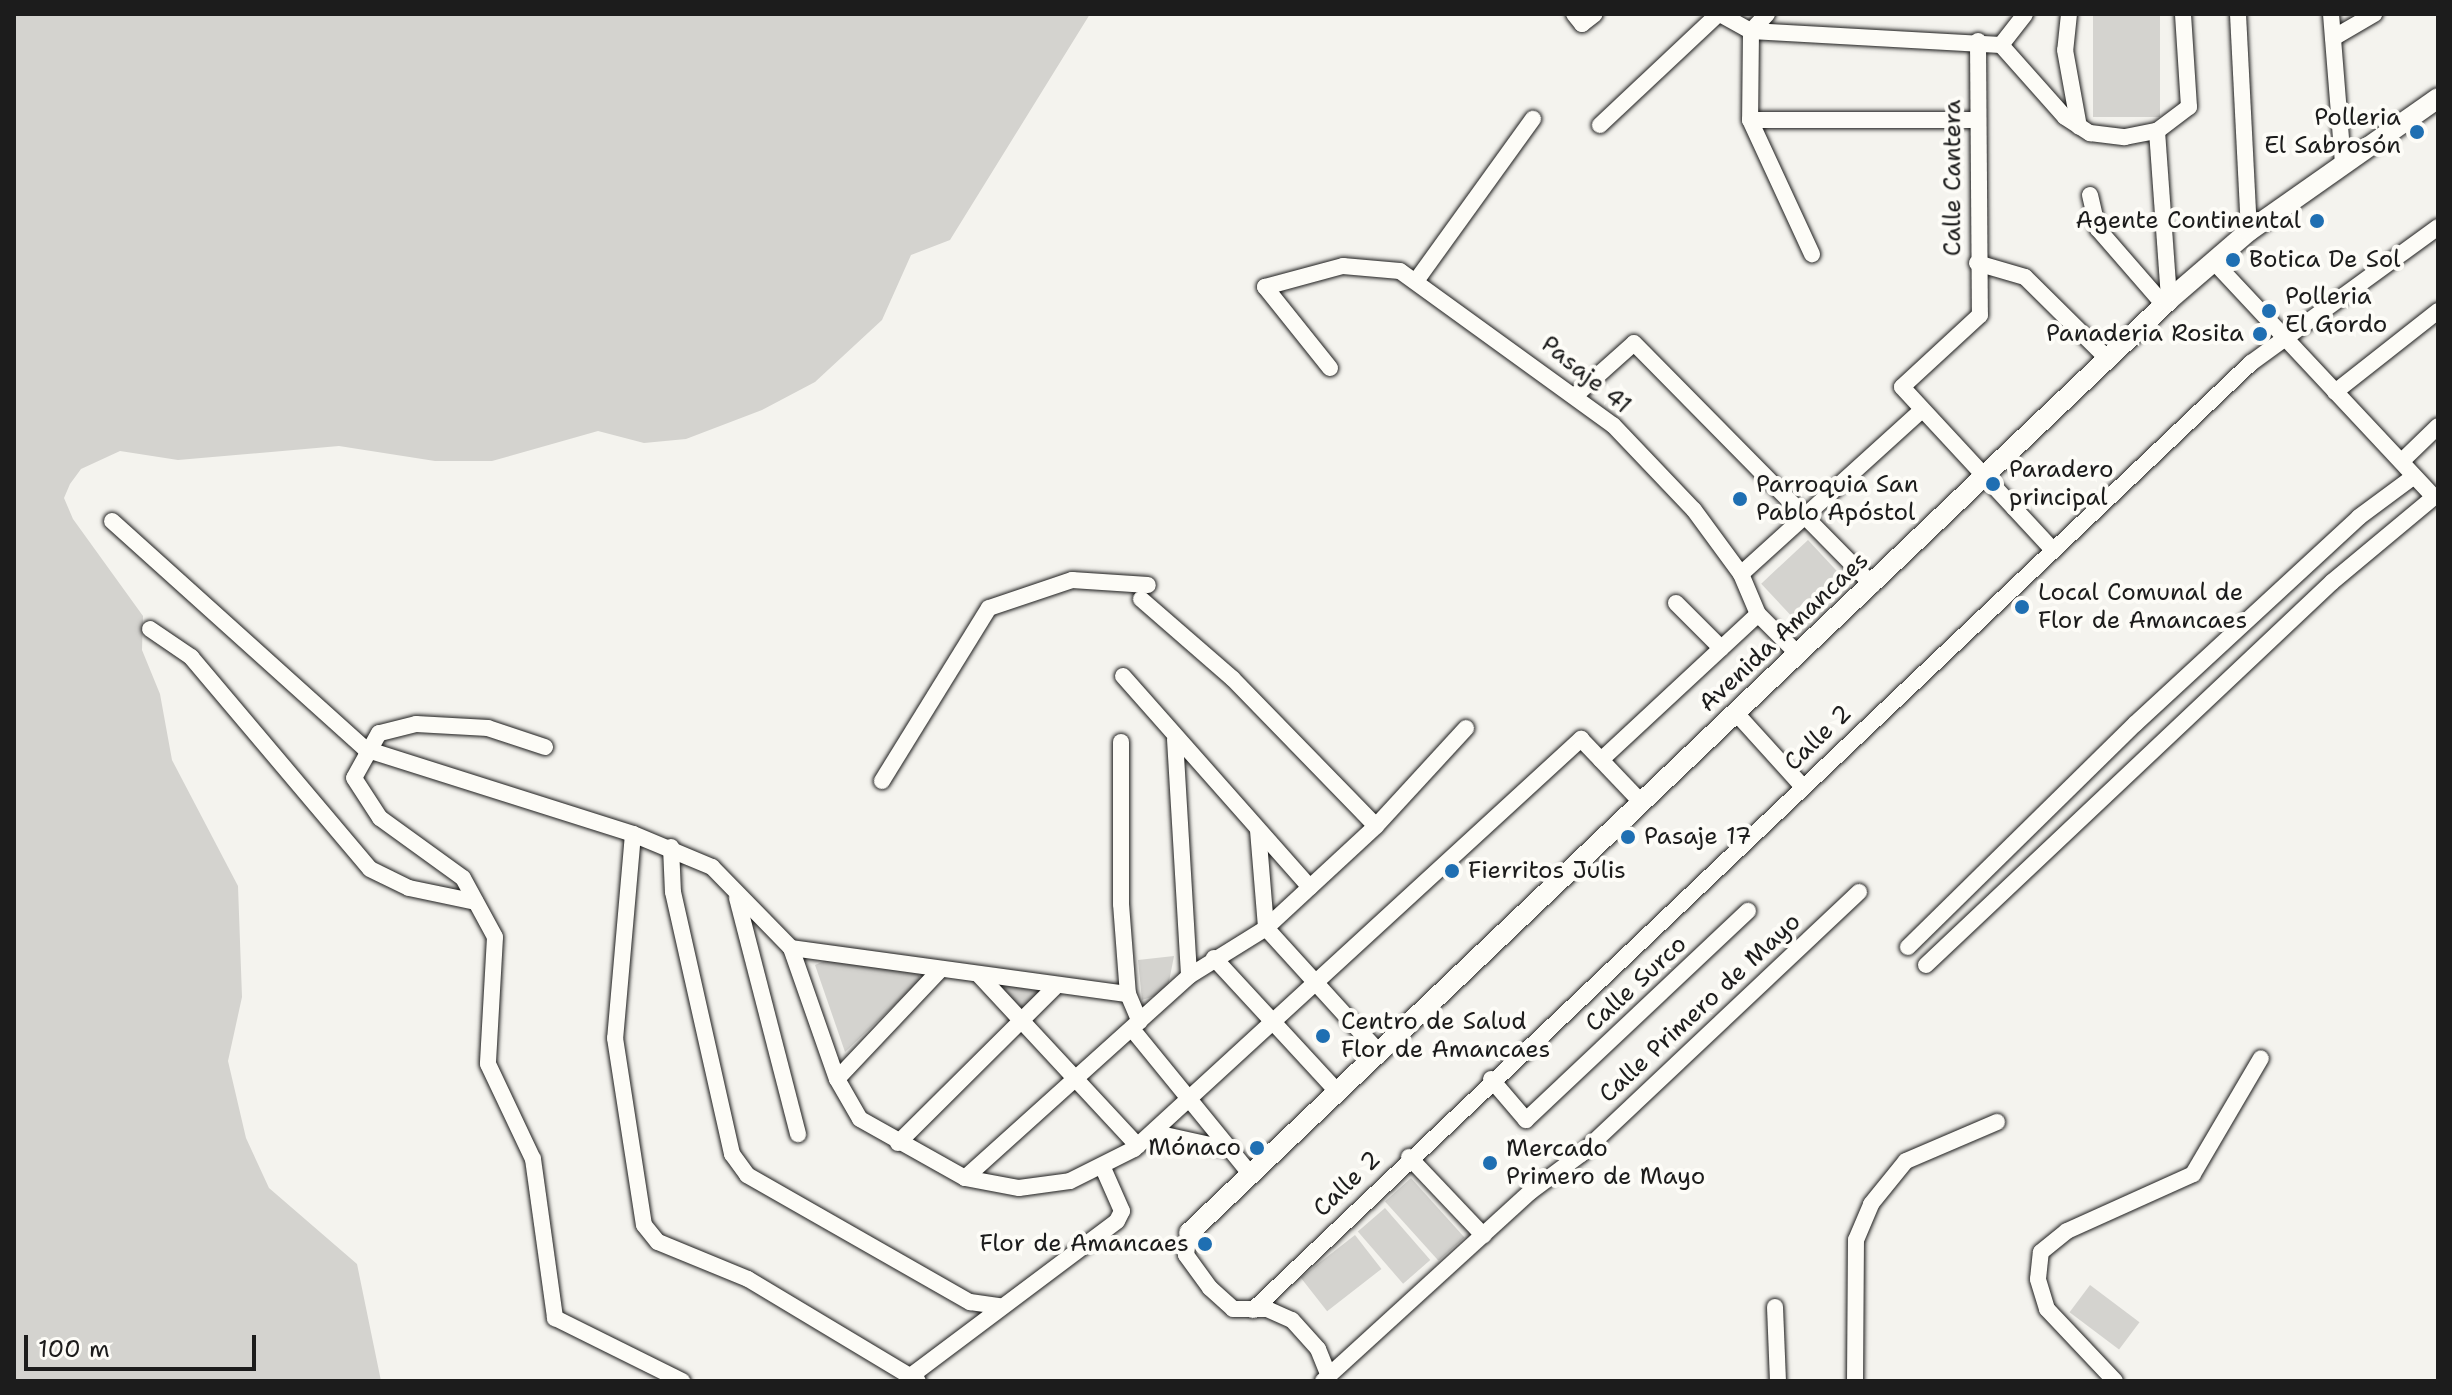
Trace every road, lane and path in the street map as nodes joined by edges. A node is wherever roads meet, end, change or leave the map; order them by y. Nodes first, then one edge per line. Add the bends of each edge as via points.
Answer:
1 (1574, 14) edge
2 (1595, 14) edge
3 (1719, 14) edge
4 (1767, 14) edge
5 (2025, 14) edge
6 (2069, 14) edge
7 (2183, 14) edge
8 (2238, 14) edge
9 (2331, 14) edge
10 (2374, 14) edge
11 (1751, 31) junction
12 (2333, 38) junction
13 (1978, 41) junction
14 (2001, 45) junction
15 (2438, 98) edge
16 (1533, 119) dead end
17 (1750, 120) junction
18 (1977, 120) junction
19 (1600, 125) dead end
20 (2079, 127) junction
21 (2157, 131) junction
22 (2343, 162) junction
23 (2090, 195) dead end
24 (2438, 227) edge
25 (2249, 231) junction
26 (1812, 254) dead end
27 (2213, 261) junction
28 (1977, 263) junction
29 (1416, 281) junction
30 (2167, 303) junction
31 (2438, 311) edge
32 (2289, 337) junction
33 (2108, 359) junction
34 (1330, 368) dead end
35 (2335, 392) junction
36 (1577, 394) junction
37 (1922, 410) junction
38 (2438, 426) edge
39 (2402, 461) junction
40 (1986, 477) junction
41 (2413, 477) junction
42 (1804, 517) junction
43 (112, 521) dead end
44 (2053, 550) junction
45 (1741, 574) junction
46 (1873, 585) junction
47 (1676, 603) dead end
48 (1758, 614) junction
49 (150, 629) dead end
50 (1721, 648) junction
51 (1798, 654) junction
52 (1123, 676) dead end
53 (1736, 713) junction
54 (1466, 728) dead end
55 (1175, 739) junction
56 (1121, 742) dead end
57 (545, 747) dead end
58 (365, 749) junction
59 (1601, 760) junction
60 (882, 781) dead end
61 (1803, 787) junction
62 (1641, 802) junction
63 (1376, 826) junction
64 (1258, 830) junction
65 (633, 834) junction
66 (671, 847) junction
67 (1310, 887) junction
68 (1859, 892) dead end
69 (736, 896) junction
70 (476, 902) junction
71 (1748, 911) dead end
72 (1266, 928) junction
73 (1908, 947) dead end
74 (791, 948) junction
75 (1214, 958) junction
76 (1926, 965) dead end
77 (940, 970) junction
78 (980, 976) junction
79 (1189, 976) junction
80 (1056, 986) junction
81 (1316, 988) junction
82 (1128, 994) junction
83 (1021, 1021) junction
84 (1275, 1024) junction
85 (1136, 1026) junction
86 (1378, 1051) junction
87 (2261, 1058) dead end
88 (837, 1079) junction
89 (1491, 1079) junction
90 (1079, 1082) junction
91 (1336, 1090) junction
92 (1188, 1102) junction
93 (1997, 1122) dead end
94 (1156, 1133) junction
95 (798, 1134) dead end
96 (898, 1143) junction
97 (1138, 1146) junction
98 (1228, 1149) junction
99 (1409, 1157) junction
100 (1103, 1168) junction
101 (1248, 1171) junction
102 (965, 1178) junction
103 (1189, 1233) joint
104 (1483, 1235) junction
105 (1000, 1306) junction
106 (1775, 1307) dead end
107 (1253, 1310) junction
108 (915, 1378) edge
109 (1326, 1378) edge
110 (682, 1381) edge
111 (1778, 1381) edge
112 (1855, 1381) edge
113 (2115, 1381) edge

1 - 2 street via 1582,24
3 - 11 street
3 - 19 street
4 - 11 street
5 - 14 street
6 - 20 street via 2065,50
7 - 21 street via 2189,107
8 - 25 street
9 - 12 street
10 - 12 street
11 - 13 street
11 - 17 street
12 - 22 street
13 - 14 street
13 - 18 street, Calle Cantera
14 - 20 street
15 - 22 street, Avenida Amancaes
16 - 29 street
17 - 18 street
17 - 26 street
18 - 28 street, Calle Cantera
20 - 21 street via 2104,136
21 - 30 street
22 - 25 street, Avenida Amancaes
23 - 30 street via 2098,229
24 - 32 street, Calle 2
25 - 27 street, Avenida Amancaes
27 - 30 street, Avenida Amancaes
27 - 32 street
28 - 33 street via 2025,277
28 - 37 street, Calle Cantera via 1980,315 1902,387
29 - 34 street, Pasaje 41 via 1400,271 1343,266 1265,287
29 - 36 street, Pasaje 41
30 - 33 street, Avenida Amancaes
31 - 35 street
32 - 35 street
32 - 44 street, Calle 2 via 2251,363
33 - 40 street, Avenida Amancaes
35 - 39 street
36 - 42 street via 1634,343
36 - 45 street, Pasaje 41 via 1694,510
37 - 40 street
37 - 42 street
38 - 39 street
39 - 41 street
40 - 44 street
40 - 46 street, Avenida Amancaes
41 - 73 street via 2359,517 2135,724
41 - 76 street via 2434,497 2332,582
42 - 45 street
42 - 46 street
43 - 58 street
44 - 61 street, Calle 2
45 - 48 street, Pasaje 41
46 - 51 street, Avenida Amancaes
47 - 50 street
48 - 50 street
48 - 51 street, Pasaje 41
49 - 70 street via 199,665 370,869 409,888
50 - 59 street
51 - 53 street, Avenida Amancaes
52 - 55 street
53 - 61 street
53 - 62 street, Avenida Amancaes
54 - 63 street
55 - 64 street
55 - 79 street
56 - 82 street
57 - 58 street via 488,728 416,724 379,733
58 - 65 street
58 - 70 street via 355,786 380,818 463,878
59 - 62 street
59 - 81 street via 1581,739
60 - 63 street via 989,608 1072,580 1145,592
61 - 89 street, Calle 2
62 - 86 street, Avenida Amancaes
63 - 67 street
64 - 67 street
64 - 72 street
65 - 66 street
65 - 108 street via 615,1038 644,1225 658,1242 748,1279
66 - 69 street via 712,867
66 - 105 street via 673,892 732,1154 747,1175 970,1302
67 - 72 street
68 - 104 street, Calle Primero de Mayo via 1581,1154
69 - 74 street
69 - 95 street
70 - 110 street via 498,944 488,1064 533,1159 555,1318
71 - 89 street, Calle Surco via 1526,1120
72 - 75 street
72 - 81 street
74 - 77 street
74 - 88 street
75 - 79 street
75 - 84 street
77 - 78 street
77 - 88 street
78 - 80 street
78 - 83 street
79 - 85 street
80 - 82 street
80 - 83 street
81 - 84 street
81 - 86 street
82 - 85 street
83 - 90 street
83 - 96 street
84 - 91 street
84 - 92 street
85 - 90 street
85 - 92 street
86 - 91 street, Avenida Amancaes
87 - 113 street via 2193,1174 2067,1231 2041,1252 2038,1279 2047,1309
88 - 96 street via 860,1119
89 - 99 street, Calle 2
90 - 97 street
90 - 102 street
91 - 101 street, Avenida Amancaes
92 - 94 street
92 - 98 street
93 - 112 street via 1906,1161 1871,1204 1856,1240
94 - 97 street
94 - 98 street
96 - 102 street
97 - 100 street
98 - 101 street
99 - 104 street
99 - 107 street, Calle 2
100 - 102 street via 1019,1188
100 - 105 street via 1121,1217
101 - 103 street, Avenida Amancaes
103 - 107 street via 1184,1247 1196,1274 1233,1309
104 - 109 street, Calle Primero de Mayo
105 - 108 street
106 - 111 street
107 - 109 street via 1292,1320 1318,1349

